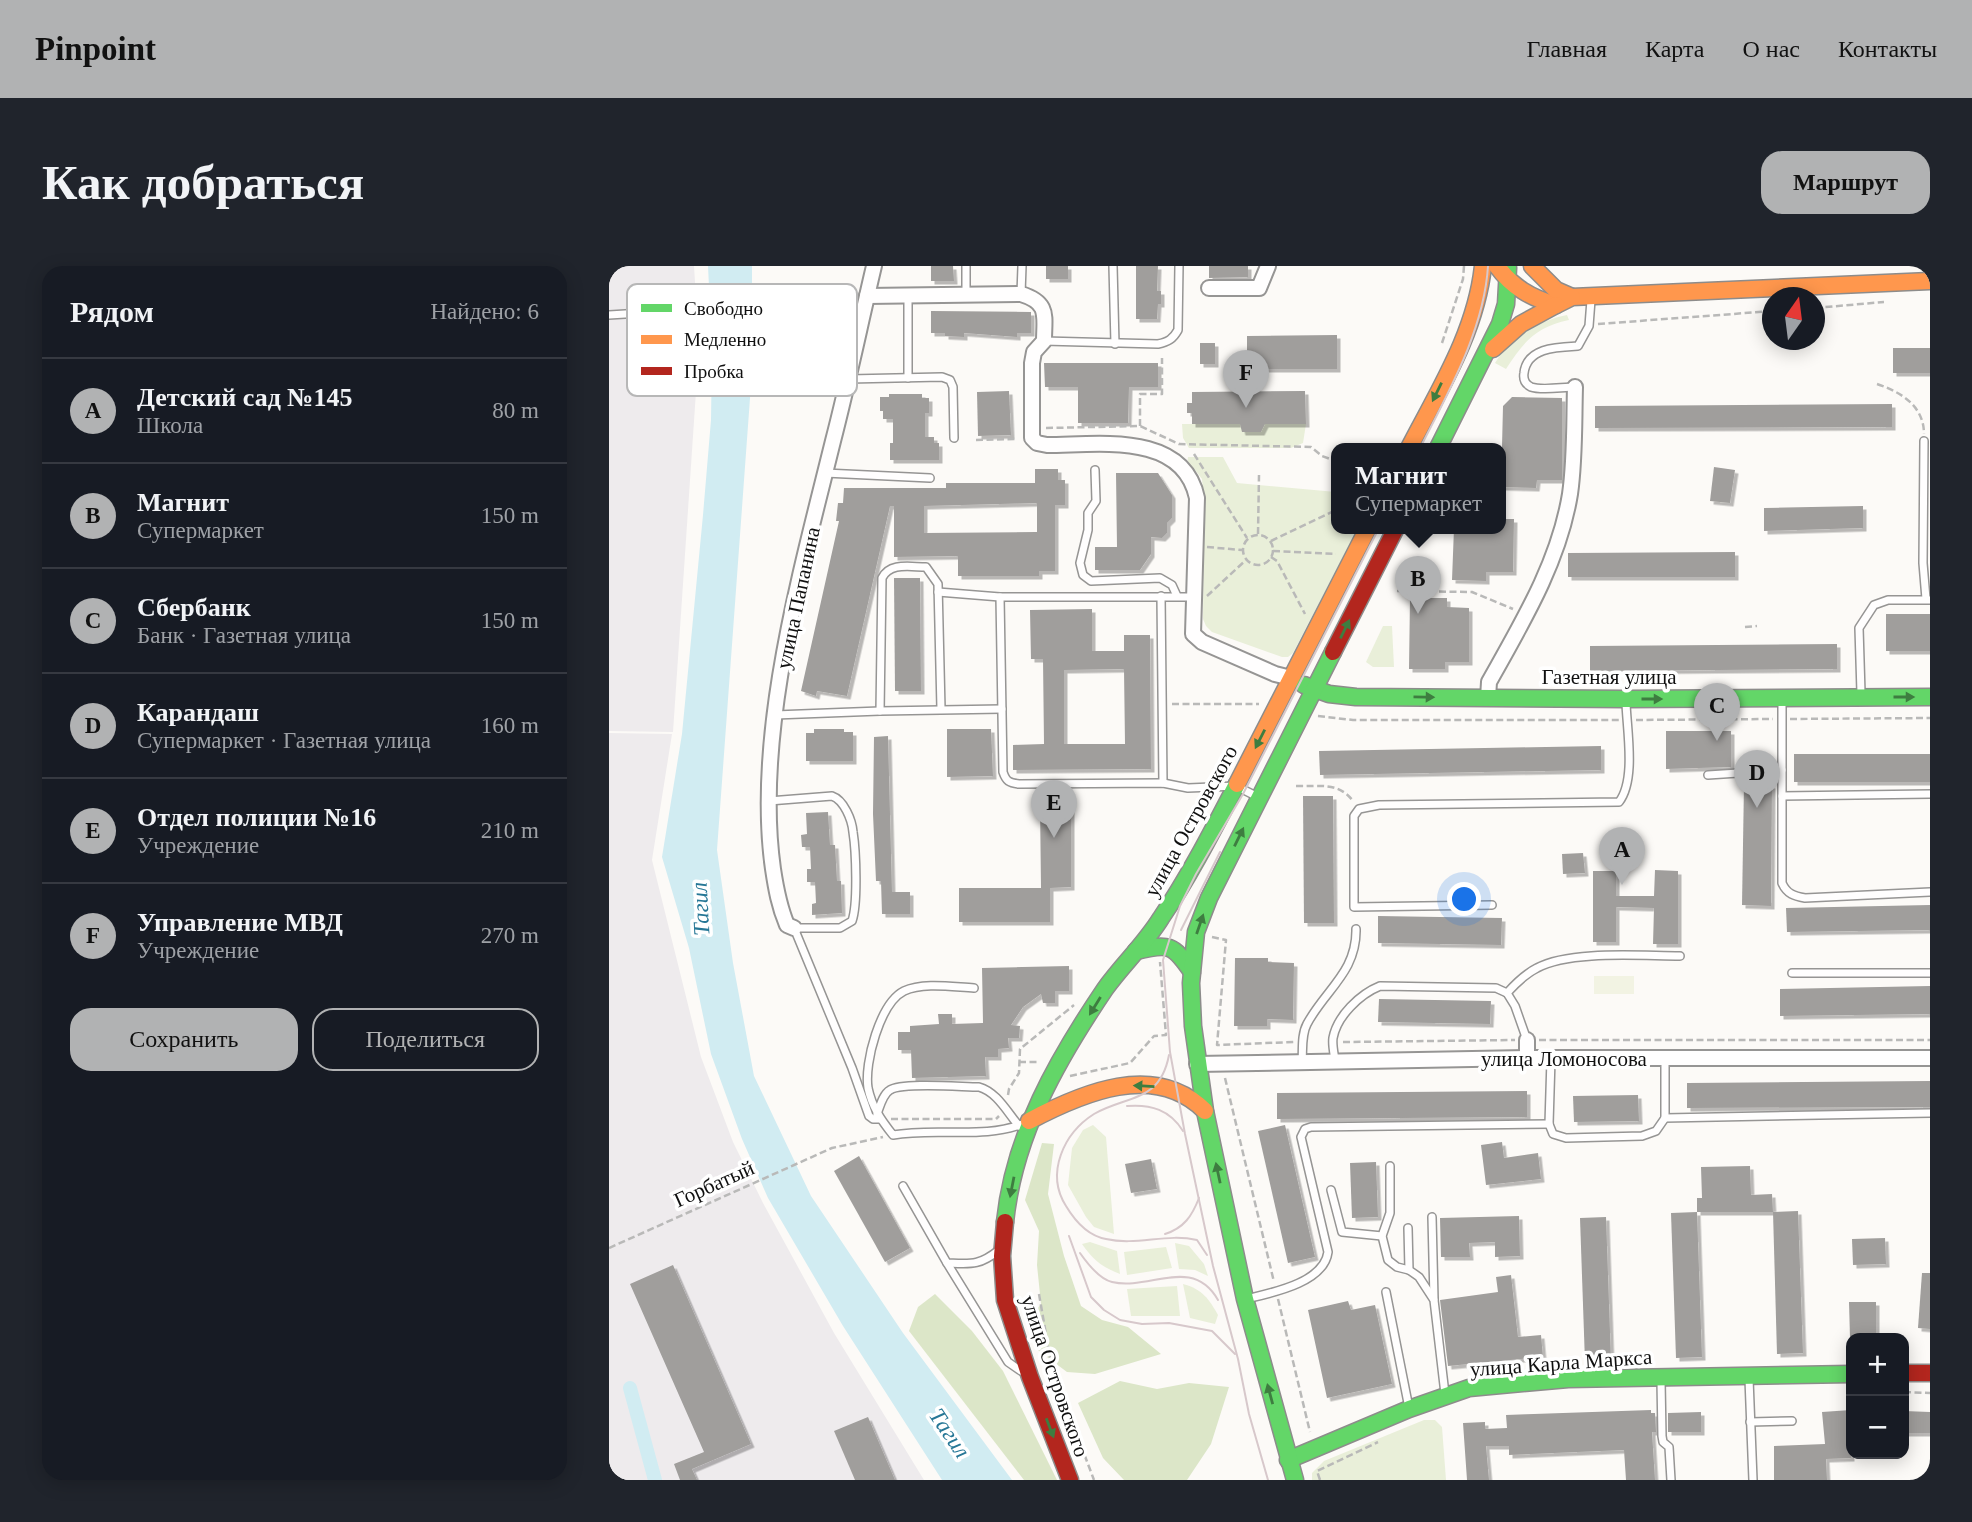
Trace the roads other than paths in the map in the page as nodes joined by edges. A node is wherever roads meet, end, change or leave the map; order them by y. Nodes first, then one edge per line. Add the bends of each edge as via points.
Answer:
1 (874, 266) edge
2 (966, 266) edge
3 (1022, 266) edge
4 (1113, 266) edge
5 (1179, 266) edge
6 (1268, 266) edge
7 (1483, 266) edge
8 (1497, 266) edge
9 (1532, 266) edge
10 (1508, 273) edge
11 (1930, 279) edge
12 (1209, 288) dead end
13 (966, 293) junction
14 (1523, 293) junction
15 (908, 294) junction
16 (1021, 294) junction
17 (867, 296) junction
18 (1592, 296) junction
19 (1556, 298) junction
20 (1507, 301) junction
21 (627, 314) edge
22 (609, 315) edge
23 (1464, 337) junction
24 (1044, 341) junction
25 (857, 342) edge
26 (1115, 344) junction
27 (1482, 362) junction
28 (908, 377) junction
29 (857, 379) edge
30 (1575, 387) joint
31 (845, 396) edge
32 (954, 438) dead end
33 (1924, 441) road end
34 (1411, 443) edge
35 (1441, 443) edge
36 (1095, 470) dead end
37 (825, 473) junction
38 (930, 478) dead end
39 (1365, 534) edge
40 (1393, 534) edge
41 (938, 592) junction
42 (1161, 596) junction
43 (1177, 596) junction
44 (1000, 597) junction
45 (1928, 599) edge
46 (1195, 602) junction
47 (1291, 678) junction
48 (1315, 690) junction
49 (1930, 697) edge
50 (1488, 698) junction
51 (1782, 698) junction
52 (1861, 698) junction
53 (1626, 699) junction
54 (941, 709) junction
55 (1002, 709) junction
56 (880, 710) junction
57 (775, 715) junction
58 (1782, 770) junction
59 (1708, 775) dead end
60 (1163, 782) junction
61 (1236, 786) junction
62 (1930, 794) edge
63 (1782, 796) junction
64 (1258, 798) junction
65 (769, 801) junction
66 (1930, 892) edge
67 (1492, 905) dead end
68 (794, 928) junction
69 (1356, 929) dead end
70 (1136, 951) junction
71 (1680, 956) dead end
72 (1192, 972) junction
73 (1792, 973) dead end
74 (1930, 973) edge
75 (974, 988) dead end
76 (1507, 993) junction
77 (1527, 1040) joint
78 (1527, 1058) junction
79 (1665, 1058) junction
80 (1930, 1058) edge
81 (1551, 1059) junction
82 (1335, 1060) junction
83 (1302, 1062) junction
84 (1198, 1064) junction
85 (1205, 1111) junction
86 (1930, 1113) edge
87 (879, 1116) junction
88 (1665, 1118) junction
89 (1024, 1124) junction
90 (1549, 1124) junction
91 (1390, 1166) dead end
92 (903, 1186) dead end
93 (1331, 1190) dead end
94 (1432, 1217) dead end
95 (1408, 1227) dead end
96 (1382, 1236) junction
97 (1004, 1240) junction
98 (947, 1263) junction
99 (1409, 1270) junction
100 (1386, 1292) dead end
101 (1245, 1299) junction
102 (1434, 1300) junction
103 (1909, 1373) edge
104 (1930, 1373) edge
105 (1846, 1374) edge
106 (1749, 1375) junction
107 (1030, 1377) junction
108 (1661, 1377) junction
109 (1445, 1395) junction
110 (1409, 1409) junction
111 (1792, 1421) dead end
112 (1749, 1422) junction
113 (1288, 1460) junction
114 (1070, 1480) edge
115 (1295, 1480) edge
116 (1671, 1480) edge
117 (1753, 1480) edge

1 - 17 street, улица Папанина
2 - 13 lane
3 - 16 lane
4 - 26 lane
5 - 26 lane via 1179,321 1174,337 1158,344
6 - 12 street via 1259,288
7 - 23 main road via 1478,299
8 - 10 main road
9 - 19 main road
10 - 14 main road
10 - 20 main road
11 - 18 main road
13 - 15 street
13 - 16 street
14 - 19 main road via 1540,289
14 - 20 main road
15 - 17 street
15 - 28 lane
16 - 24 street via 1039,302 1044,310
17 - 25 street, улица Папанина
18 - 19 main road
18 - 30 lane via 1589,326 1578,346 1550,348 1530,359 1524,369 1526,384 1533,388
19 - 27 main road via 1502,339
20 - 23 main road
20 - 27 main road
21 - 22 lane
23 -> 34 main road
24 - 26 lane
24 - 46 street via 1034,352 1032,363 1032,438 1047,445 1149,447 1175,463 1194,485 1197,498
27 - 35 main road
28 - 29 lane
28 - 32 lane via 950,380
30 - 50 street via 1567,506 1540,586 1489,682
31 - 37 street, улица Папанина
33 - 45 lane via 1923,564
36 - 43 lane via 1096,501 1088,513 1080,563 1083,575 1091,581 1164,579
37 - 38 lane
37 - 57 street, улица Папанина
39 - 47 main road, улица Островского
48 -> 40 main road
41 - 44 lane
41 - 54 lane
41 - 56 lane via 935,577 926,567 892,567 884,573
42 - 43 lane
42 - 44 lane
42 - 60 lane
43 - 46 lane
44 - 55 lane
45 - 52 lane via 1874,605 1859,628
46 - 47 street via 1193,634 1202,642
47 - 48 main road, Газетная улица
47 -> 61 main road, улица Островского
48 -> 50 main road, Газетная улица via 1356,697
48 - 64 main road
52 -> 49 main road, Газетная улица
50 - 53 main road, Газетная улица
51 - 52 main road, Газетная улица
53 -> 51 main road, Газетная улица
51 - 58 lane
53 - 67 lane via 1629,778 1619,802 1359,809 1352,823 1354,907
54 - 55 lane
54 - 56 lane
55 - 60 lane via 1003,772 1011,783
56 - 57 lane
57 - 65 street, улица Папанина
58 - 59 lane
58 - 63 lane
60 - 61 lane via 1188,788
61 - 64 lane
61 - 70 main road, улица Островского via 1161,919
62 - 63 lane
63 - 66 lane via 1782,883 1790,894 1805,898
72 -> 64 main road via 1196,932
65 - 68 street, улица Папанина via 768,829 779,907 787,925
65 - 68 lane via 838,798 853,831 852,921 841,928
68 - 87 lane via 869,1116
69 - 83 lane via 1356,947 1345,971 1306,1025
70 - 72 main road via 1165,943 1173,946
70 -> 89 main road, улица Островского via 1106,988
71 - 76 lane via 1554,961 1519,979
72 - 84 main road
73 - 74 lane
75 - 87 lane via 919,987 890,1002 875,1032 867,1083
76 - 77 lane
76 - 82 lane via 1496,988 1380,986 1346,1013 1333,1037
77 - 78 street
78 - 81 street, улица Ломоносова
78 - 82 street, улица Ломоносова
79 - 80 street, улица Ломоносова
79 - 81 street, улица Ломоносова
79 - 88 lane
81 - 90 lane
82 - 83 street, улица Ломоносова
83 - 84 street, улица Ломоносова
84 - 85 main road
85 -> 89 main road via 1182,1092 1130,1085 1105,1087 1068,1100
101 -> 85 main road
86 - 88 lane
87 - 89 lane via 893,1135 990,1132
87 - 89 lane via 891,1089 979,1087 988,1089
88 - 90 lane via 1656,1130 1642,1136 1566,1138 1553,1134
89 -> 97 main road, улица Островского
90 - 101 lane via 1304,1129 1301,1137 1327,1259 1314,1274 1277,1292
91 - 96 lane via 1390,1213
92 - 98 lane
93 - 96 lane via 1342,1232
94 - 102 lane
95 - 99 lane
96 - 99 lane via 1388,1260
97 - 98 lane via 999,1250 975,1265
97 - 107 main road, улица Островского via 1005,1300
98 - 107 lane via 1008,1362
99 - 102 lane
100 - 110 lane
113 -> 101 main road
102 - 109 lane
103 - 104 main road
105 - 106 main road, улица Карла Маркса
106 - 108 main road, улица Карла Маркса
106 - 112 lane
107 -> 114 main road, улица Островского
108 - 109 main road, улица Карла Маркса via 1493,1384
108 - 116 lane via 1662,1436 1669,1447
109 - 110 main road, улица Карла Маркса
110 - 113 main road, улица Карла Маркса
111 - 112 lane
112 - 117 lane
113 - 115 main road

